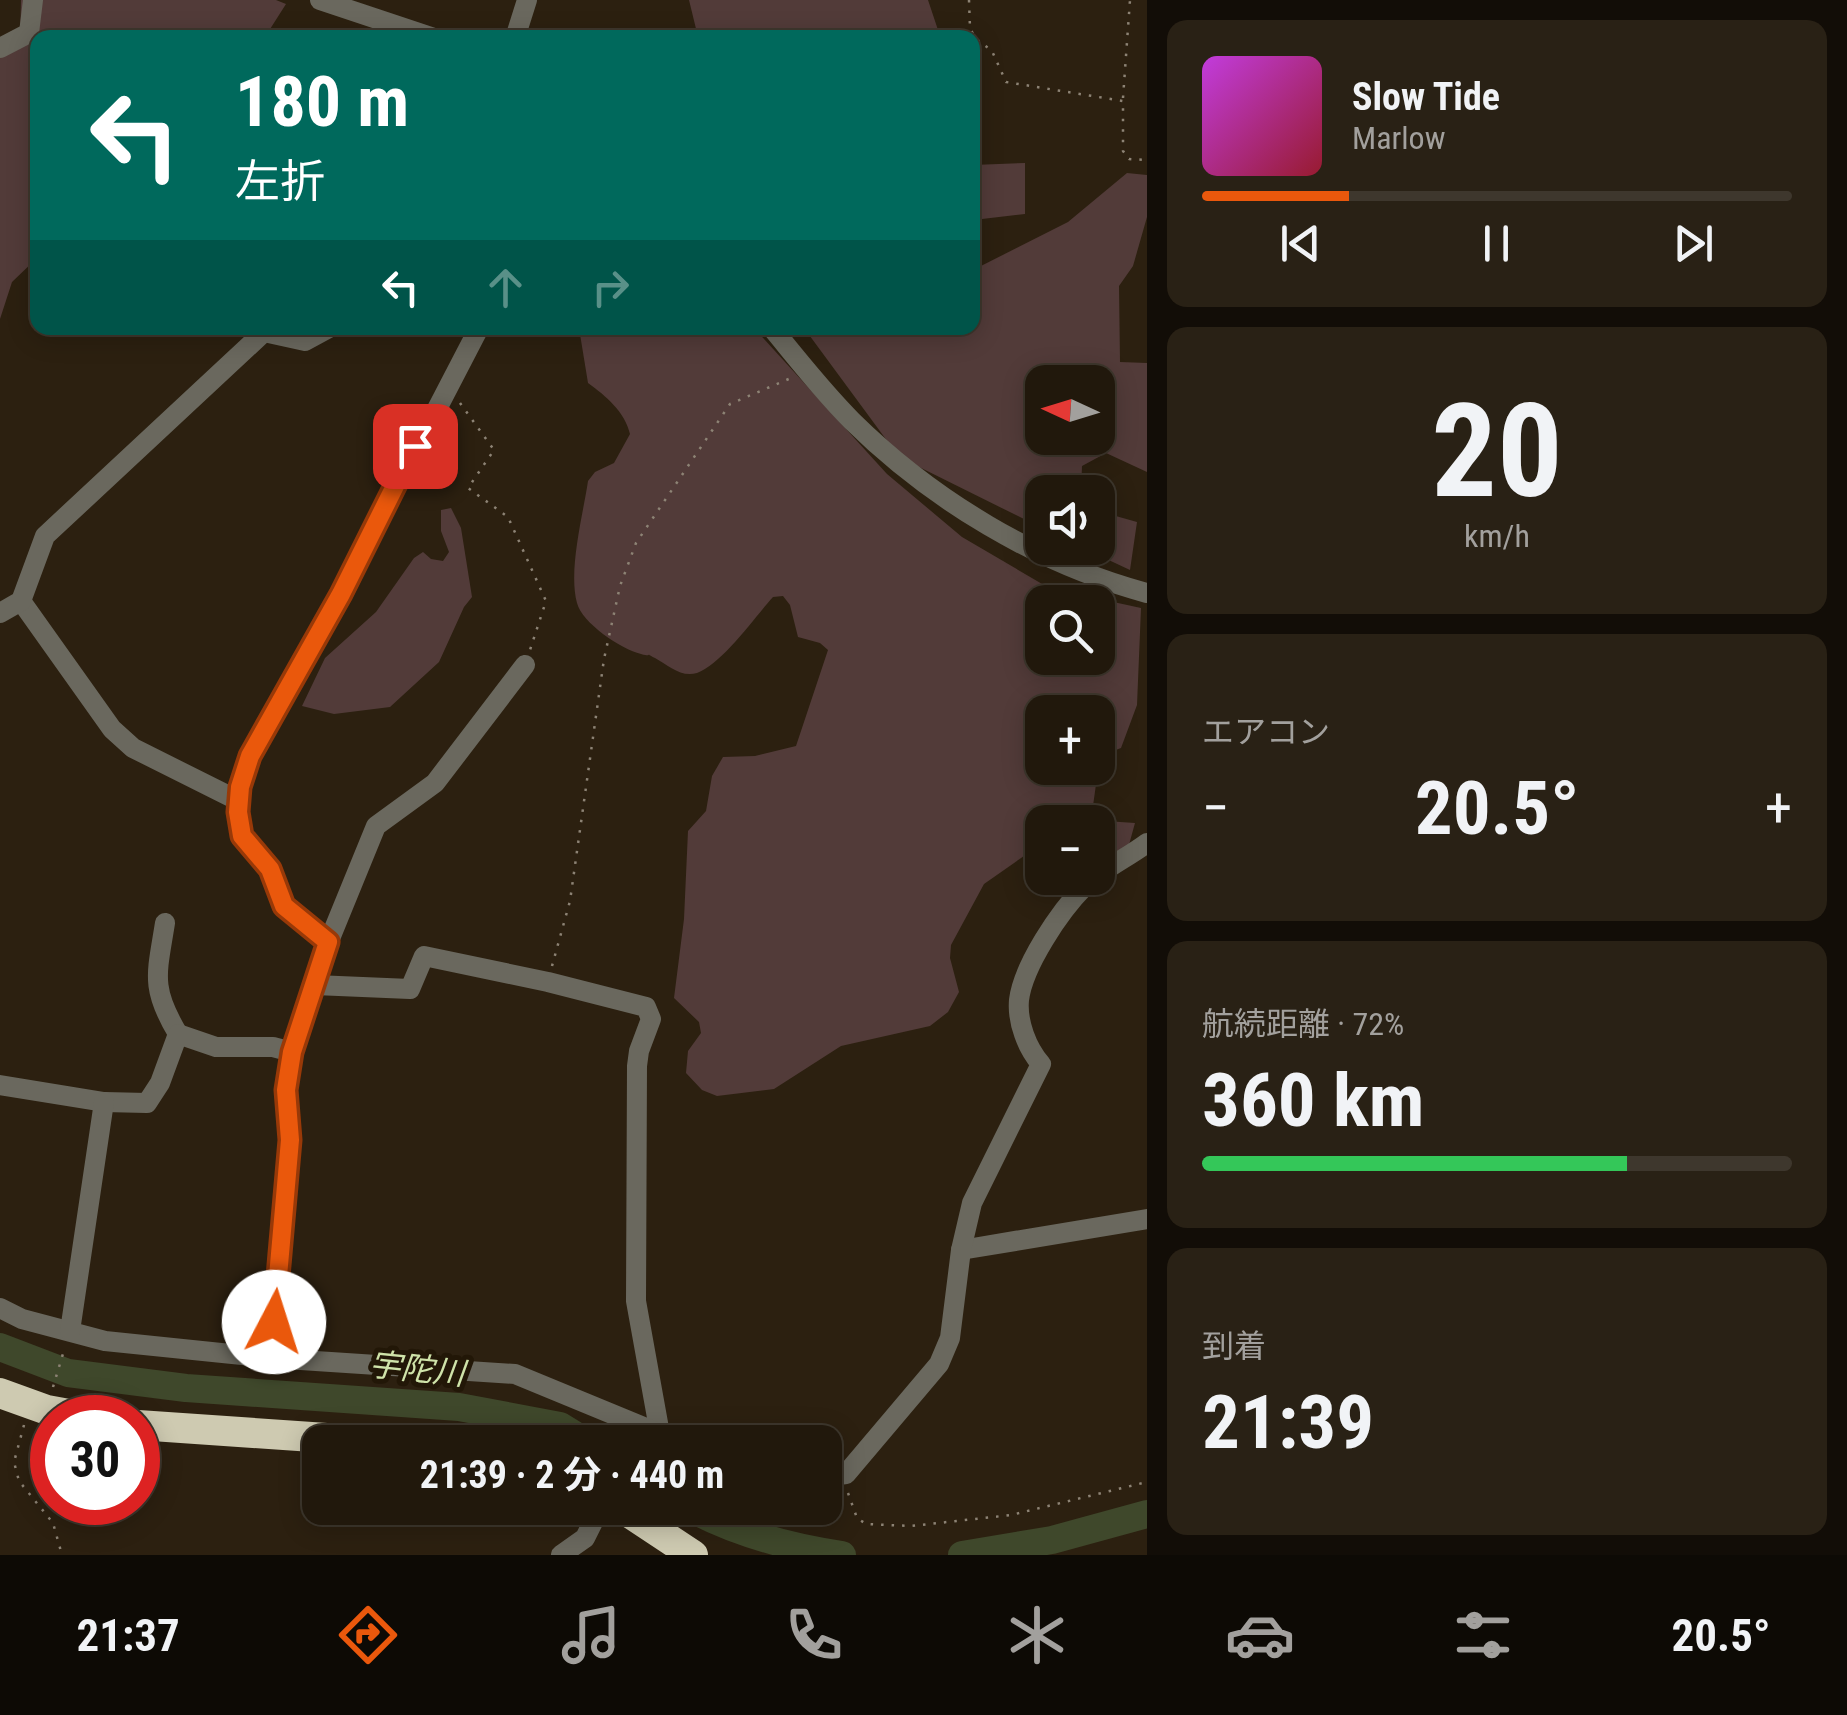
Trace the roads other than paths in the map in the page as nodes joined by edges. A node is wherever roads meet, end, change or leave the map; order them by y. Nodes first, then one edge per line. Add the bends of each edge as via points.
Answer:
1 (34, 0) edge
2 (320, 0) edge
3 (527, 0) edge
4 (410, 30) edge
5 (518, 30) edge
6 (0, 48) edge
7 (258, 335) edge
8 (282, 335) edge
9 (316, 335) edge
10 (471, 335) edge
11 (778, 335) edge
12 (1147, 593) edge
13 (20, 601) junction
14 (0, 614) edge
15 (525, 666) road end
16 (239, 800) junction
17 (1147, 843) edge
18 (165, 923) dead end
19 (328, 942) junction
20 (315, 985) junction
21 (178, 1034) junction
22 (292, 1052) junction
23 (0, 1085) edge
24 (104, 1102) junction
25 (1147, 1220) edge
26 (962, 1250) junction
27 (0, 1308) edge
28 (69, 1333) junction
29 (270, 1358) junction
30 (0, 1393) edge
31 (30, 1400) edge
32 (629, 1425) edge
33 (656, 1425) edge
34 (160, 1427) edge
35 (302, 1436) edge
36 (842, 1469) edge
37 (592, 1525) edge
38 (648, 1525) edge
39 (571, 1552) edge
40 (693, 1555) edge

1 - 6 street via 29,33
2 - 4 street
3 - 5 street
7 - 13 street via 45,536
8 - 9 street via 305,341
10 - 16 street via 341,594 250,756
11 - 12 street via 865,433 916,478 969,514 1104,582
13 - 14 street
13 - 16 street via 112,729 133,748
15 - 19 street via 434,783 376,826
16 - 19 street via 242,836 270,869 284,906
17 - 26 street via 1086,885 1033,962 1020,1000 1030,1051 1041,1064 972,1203
18 - 21 street via 156,982
19 - 20 street
20 - 22 street
20 - 33 street via 410,990 424,956 646,1007 651,1019 637,1066 636,1301
21 - 22 street via 216,1047
21 - 24 street via 147,1103
22 - 29 street
23 - 24 street
24 - 28 street
25 - 26 street
26 - 36 street via 940,1364 894,1421
27 - 28 street
28 - 29 street
29 - 32 street via 515,1374
30 - 31 highway
34 - 35 highway
37 - 39 street
38 - 40 highway

